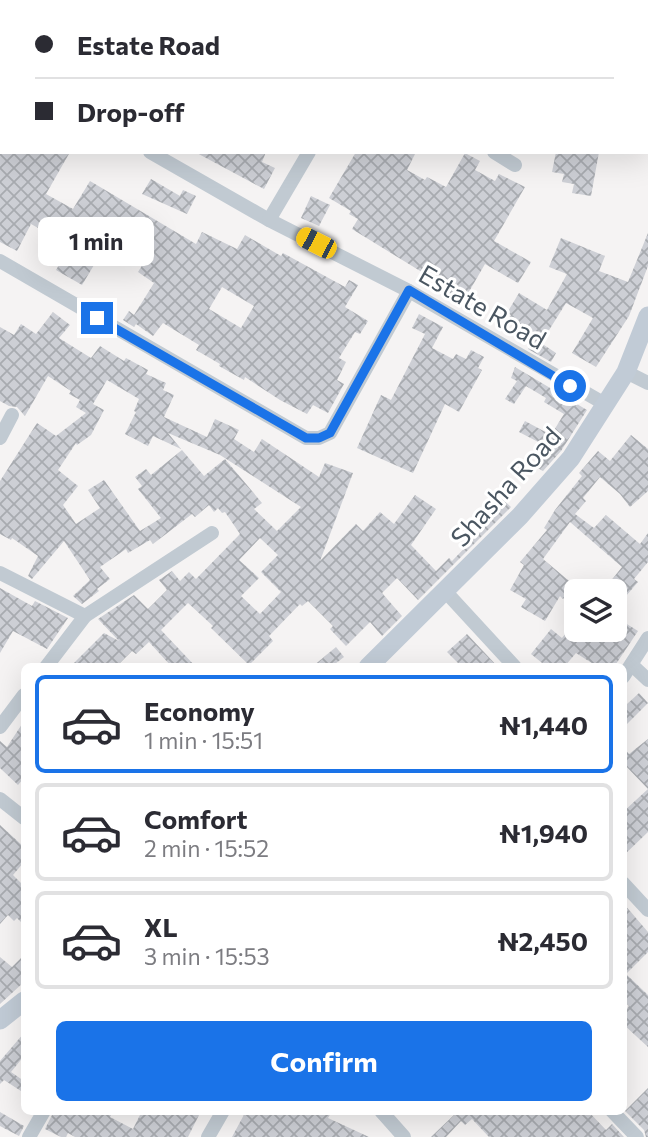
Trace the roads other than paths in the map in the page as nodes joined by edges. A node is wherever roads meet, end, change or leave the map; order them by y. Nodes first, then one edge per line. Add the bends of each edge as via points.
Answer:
1 (154, 154) edge
2 (308, 154) edge
3 (497, 154) edge
4 (514, 165) dead end
5 (269, 220) junction
6 (1, 266) edge
7 (409, 290) junction
8 (648, 316) edge
9 (626, 372) junction
10 (648, 383) edge
11 (605, 404) junction
12 (12, 415) dead end
13 (0, 438) edge
14 (212, 533) dead end
15 (0, 573) edge
16 (445, 591) junction
17 (85, 616) junction
18 (648, 638) edge
19 (49, 663) edge
20 (372, 663) edge
21 (511, 663) edge
22 (632, 665) junction
23 (627, 672) edge
24 (648, 680) edge
25 (21, 699) edge
26 (0, 727) edge
27 (0, 799) edge
28 (21, 816) edge
29 (627, 887) edge
30 (648, 910) edge
31 (21, 1003) edge
32 (0, 1020) edge
33 (42, 1115) edge
34 (221, 1115) edge
35 (384, 1115) edge
36 (616, 1115) edge
37 (399, 1135) edge
38 (29, 1137) edge
39 (208, 1137) edge
40 (637, 1137) edge

1 - 5 street, Estate Road
2 - 5 street
3 - 4 street
5 - 7 street, Estate Road
6 - 7 street via 306,438 330,433
7 - 11 street, Estate Road
8 - 9 street, Shasha Road
9 - 10 street
9 - 11 street, Shasha Road
11 - 16 street, Shasha Road via 571,458
12 - 13 street
14 - 17 street
15 - 17 street
16 - 20 street, Shasha Road
16 - 21 street
17 - 19 street
18 - 22 street
22 - 23 street
22 - 24 street
25 - 26 street
27 - 28 street
29 - 30 street
31 - 32 street
33 - 38 street
34 - 39 street
35 - 37 street
36 - 40 street

